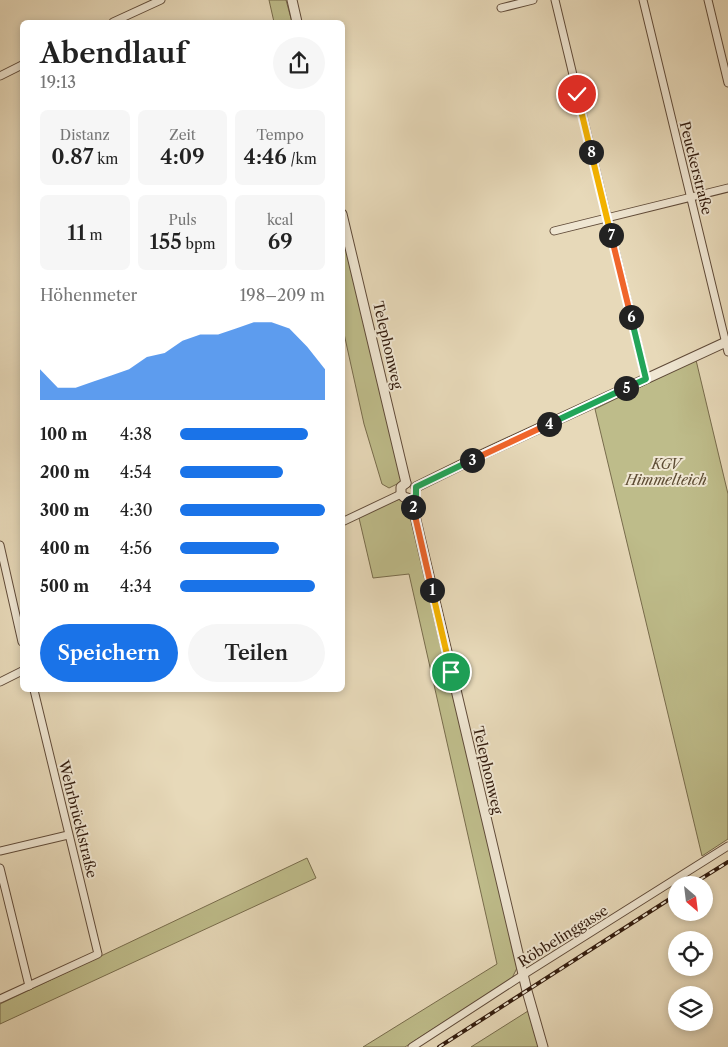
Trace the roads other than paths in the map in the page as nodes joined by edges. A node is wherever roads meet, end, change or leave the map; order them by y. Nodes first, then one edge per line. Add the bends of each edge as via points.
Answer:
1 (161, 0) edge
2 (292, 0) edge
3 (533, 0) edge
4 (555, 0) edge
5 (643, 0) edge
6 (708, 0) edge
7 (501, 8) dead end
8 (117, 20) edge
9 (297, 20) edge
10 (20, 66) edge
11 (0, 76) edge
12 (728, 83) edge
13 (728, 188) edge
14 (690, 198) junction
15 (606, 218) junction
16 (345, 227) edge
17 (554, 231) dead end
18 (727, 341) edge
19 (728, 352) edge
20 (646, 379) junction
21 (406, 483) junction
22 (416, 487) junction
23 (401, 494) junction
24 (411, 499) junction
25 (345, 521) edge
26 (0, 545) edge
27 (3, 569) edge
28 (20, 634) edge
29 (20, 673) edge
30 (0, 682) edge
31 (34, 692) edge
32 (68, 835) junction
33 (728, 846) edge
34 (0, 851) edge
35 (0, 868) edge
36 (523, 975) junction
37 (29, 986) junction
38 (0, 999) edge
39 (412, 1047) edge
40 (543, 1047) edge

1 - 8 street
2 - 9 street
3 - 7 street
4 - 15 street
5 - 14 street, Peuckerstraße
6 - 12 street
10 - 11 street
13 - 14 street
14 - 15 street
14 - 18 street, Peuckerstraße
15 - 17 street
15 - 20 street
16 - 21 street, Telephonweg
18 - 19 street, Peuckerstraße
18 - 20 street
20 - 22 street
21 - 22 street
21 - 23 street via 401,487
22 - 24 street via 416,496
23 - 24 street
23 - 25 street
24 - 36 street, Telephonweg
26 - 27 street
27 - 28 street
29 - 30 street
31 - 32 street, Wehrbrücklstraße
32 - 34 street
32 - 37 street, Wehrbrücklstraße via 98,954
33 - 36 street, Röbbelinggasse
35 - 37 street
36 - 39 street, Röbbelinggasse
36 - 40 street, Telephonweg
37 - 38 street

